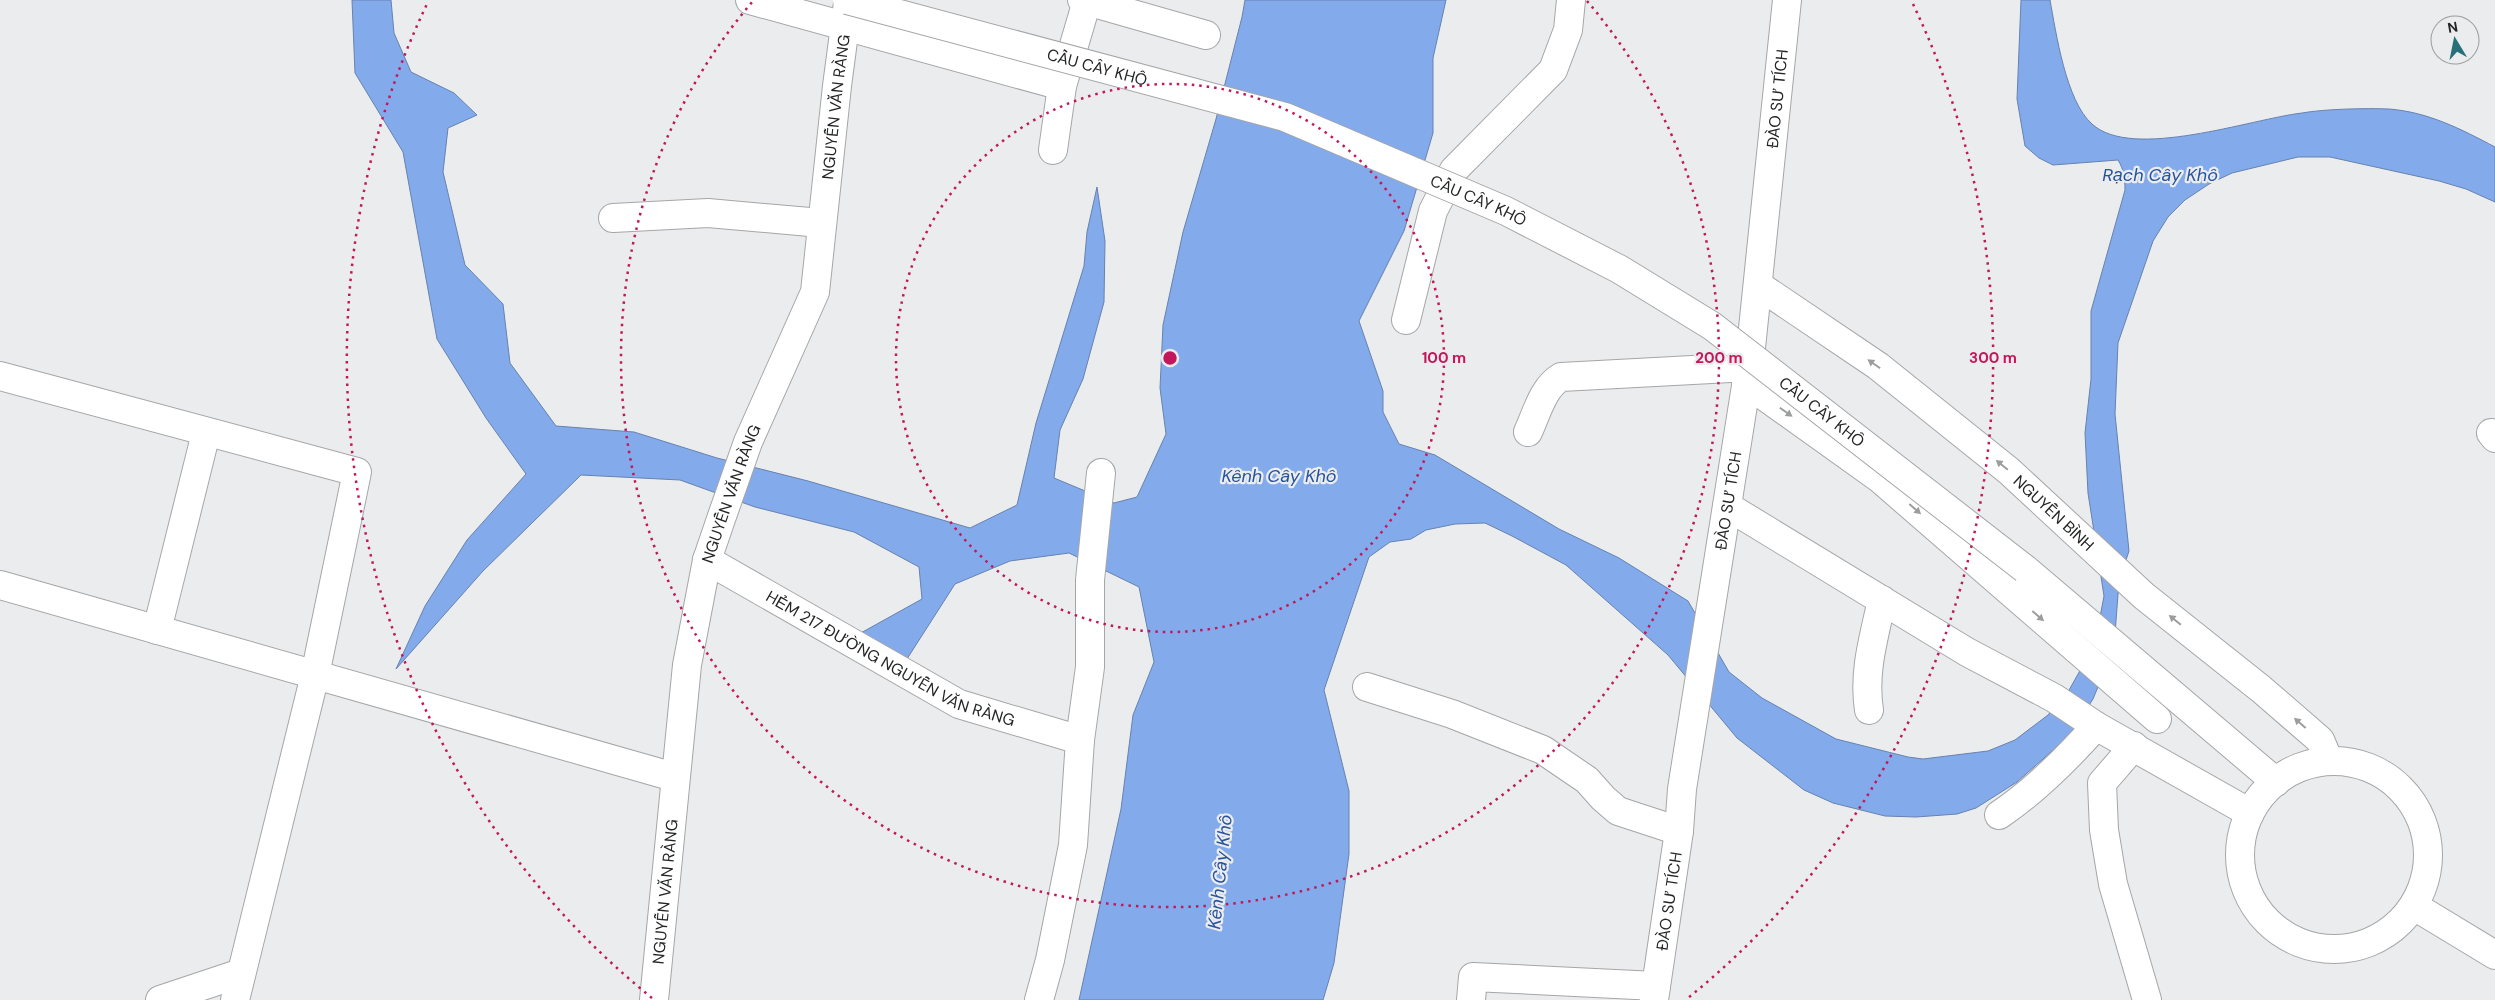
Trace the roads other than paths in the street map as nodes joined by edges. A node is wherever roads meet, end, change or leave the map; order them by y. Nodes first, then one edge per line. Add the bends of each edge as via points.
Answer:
1 (750, 0) edge
2 (1572, 0) edge
3 (1787, 0) edge
4 (1084, 1) edge
5 (847, 8) edge
6 (1206, 35) dead end
7 (1062, 86) junction
8 (1054, 150) dead end
9 (613, 218) dead end
10 (821, 223) junction
11 (1758, 285) junction
12 (1406, 320) dead end
13 (1748, 375) junction
14 (0, 376) edge
15 (1528, 432) dead end
16 (206, 433) junction
17 (1101, 473) dead end
18 (1727, 506) junction
19 (708, 560) junction
20 (0, 585) edge
21 (1882, 600) junction
22 (157, 630) junction
23 (315, 675) junction
24 (1367, 687) dead end
25 (2175, 698) junction
26 (1868, 710) dead end
27 (2156, 719) junction
28 (2092, 723) junction
29 (1080, 740) junction
30 (2134, 746) junction
31 (2329, 761) junction
32 (674, 777) junction
33 (2276, 782) junction
34 (2250, 813) junction
35 (1999, 815) dead end
36 (1679, 831) junction
37 (2414, 906) junction
38 (2495, 955) edge
39 (241, 973) junction
40 (1654, 993) edge
41 (160, 1000) edge
42 (235, 1000) edge
43 (654, 1000) edge
44 (1039, 1000) edge
45 (1471, 1000) edge
46 (2146, 1000) edge

1 - 5 street
2 - 12 street via 1568,30 1553,70 1454,170 1433,211
3 - 11 street, ĐÀO SƯ TÍCH
4 - 6 street
4 - 7 street
5 - 7 street
5 - 10 street, NGUYỄN VĂN RÀNG
5 - 25 street, CẦU CÂY KHÔ, bridge via 1285,117 1506,211 1619,269 1712,326 2025,569
7 - 8 street
9 - 10 street via 715,213
10 - 19 street, NGUYỄN VĂN RÀNG via 815,292 748,442
11 - 13 street, ĐÀO SƯ TÍCH
31 -> 11 street, NGUYỄN BÌNH via 2320,740 2144,596 2009,471 1878,366
13 - 15 street via 1561,378 1548,390
13 - 18 street, ĐÀO SƯ TÍCH
13 -> 27 street via 1879,478
14 - 16 street
16 - 22 street
16 - 23 street via 357,472
17 - 29 street via 1090,580 1090,667
18 - 21 street
18 - 36 street, ĐÀO SƯ TÍCH via 1682,789
19 - 29 street, HẺM 217 ĐƯỜNG NGUYỄN VĂN RÀNG via 959,704
19 - 32 street, NGUYỄN VĂN RÀNG via 687,665
20 - 22 street
21 - 26 street via 1866,670
21 - 28 street
22 - 23 street
23 - 32 street
23 - 39 street
24 - 36 street via 1452,714 1543,750 1586,780 1618,811
25 - 27 street
25 - 33 street, CẦU CÂY KHÔ
27 - 30 street
28 - 30 street
28 - 35 street via 2041,783
29 - 44 street via 1073,845
30 - 34 street
30 - 46 street via 2102,783 2104,830 2113,884
31 - 33 street via 2301,767
31 - 37 street via 2359,764 2386,776 2408,796 2422,821 2429,850 2426,879
32 - 43 street, NGUYỄN VĂN RÀNG
33 - 34 street
34 - 37 street via 2241,844 2242,875 2254,904 2274,928 2302,944 2333,950 2365,944 2393,929
36 - 40 street, ĐÀO SƯ TÍCH
37 - 38 street
39 - 41 street
39 - 42 street
40 - 45 street via 1473,977

